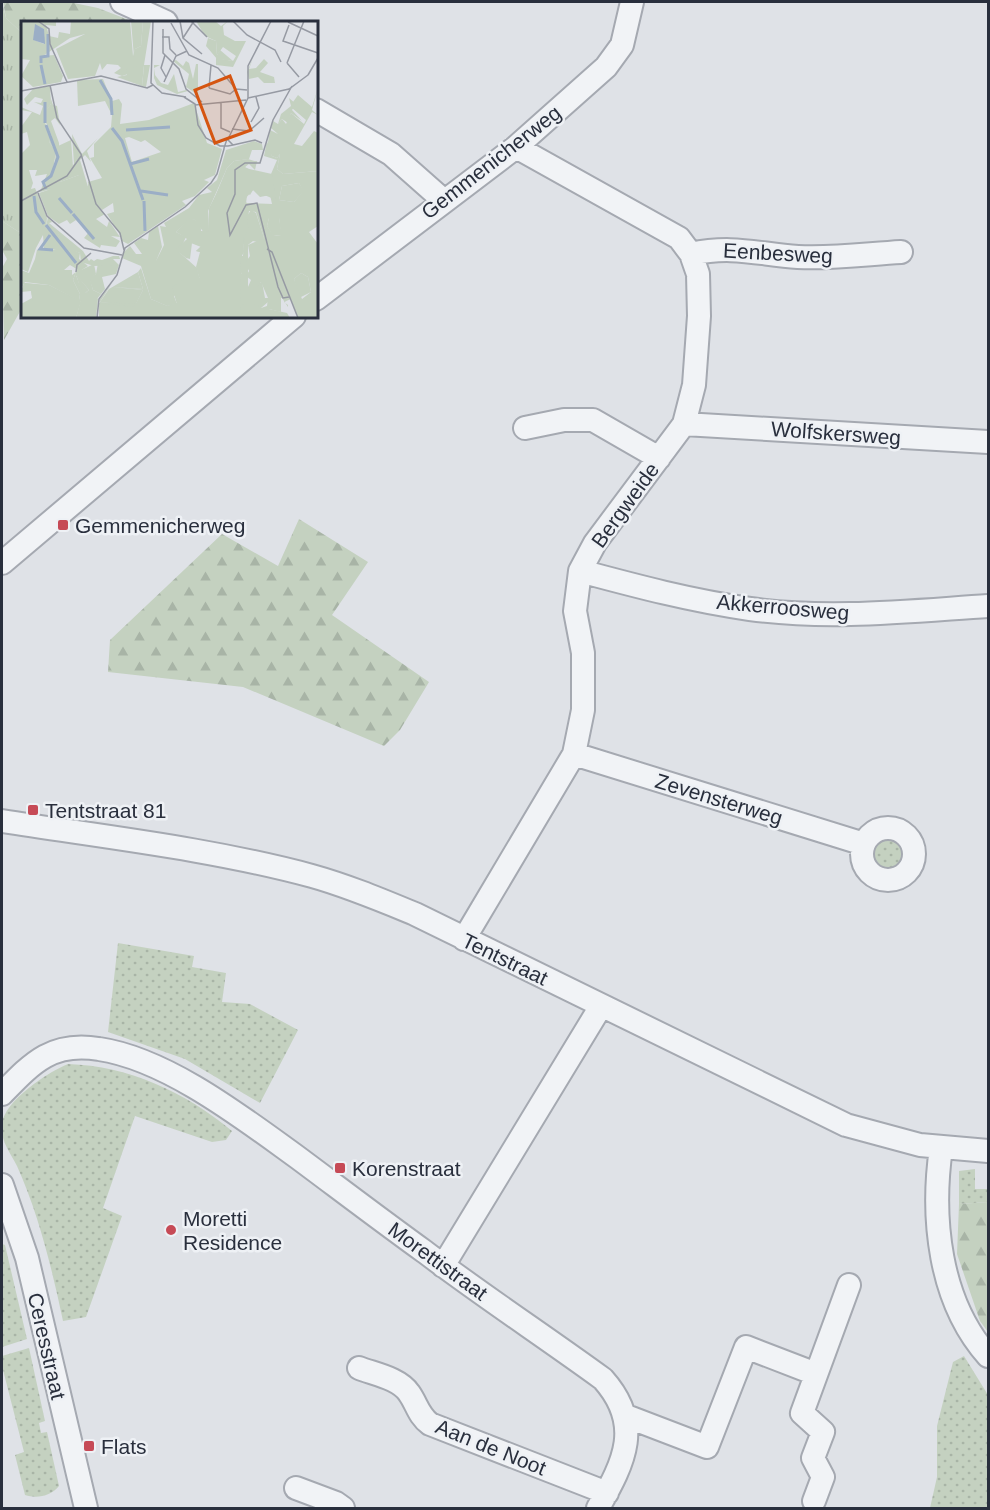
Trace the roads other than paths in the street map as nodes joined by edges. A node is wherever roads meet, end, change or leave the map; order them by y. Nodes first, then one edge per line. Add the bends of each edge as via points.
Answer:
1 (122, 2) edge
2 (632, 2) edge
3 (164, 21) edge
4 (318, 111) edge
5 (516, 147) junction
6 (443, 200) junction
7 (901, 252) dead end
8 (691, 254) junction
9 (318, 297) edge
10 (292, 318) edge
11 (684, 424) junction
12 (525, 428) dead end
13 (988, 442) edge
14 (659, 458) junction
15 (2, 563) edge
16 (580, 571) junction
17 (988, 606) edge
18 (574, 754) junction
19 (2, 821) edge
20 (864, 844) dead end
21 (464, 939) junction
22 (601, 1006) junction
23 (2, 1094) edge
24 (941, 1148) junction
25 (988, 1151) edge
26 (2, 1185) edge
27 (443, 1266) junction
28 (849, 1285) dead end
29 (988, 1356) edge
30 (359, 1368) dead end
31 (816, 1374) junction
32 (626, 1416) junction
33 (296, 1488) dead end
34 (602, 1501) edge
35 (814, 1501) dead end
36 (86, 1509) edge
37 (343, 1509) edge

1 - 3 street
2 - 5 street, Gemmenicherweg via 617,55
4 - 6 street via 391,154
5 - 6 street, Gemmenicherweg
5 - 8 street via 679,238
6 - 9 street, Gemmenicherweg
7 - 8 street, Eenbesweg via 799,257 716,248
8 - 11 street, Bergweide via 698,274 699,316 694,385
10 - 15 street
11 - 13 street, Wolfskersweg
11 - 14 street, Bergweide
12 - 14 street via 564,420 592,420
14 - 16 street, Bergweide via 595,543
16 - 17 street, Akkerroosweg via 668,594 752,609 839,614
16 - 18 street, Bergweide via 575,611 583,653 583,710
18 - 20 street, Zevensterweg
18 - 21 street, Bergweide
19 - 21 street, Tentstraat via 166,846 311,876 362,892
21 - 22 street, Tentstraat
22 - 24 street, Tentstraat via 846,1125
22 - 27 street
23 - 27 street, Morettistraat via 45,1054 69,1048 99,1048 136,1060 220,1103
24 - 25 street, Tentstraat
24 - 29 street via 937,1176 941,1252 952,1298
26 - 36 street, Ceresstraat via 27,1258
27 - 32 street, Morettistraat via 603,1379 617,1394
28 - 31 street
30 - 34 street, Aan de Noot via 399,1383 430,1424
31 - 32 street via 746,1347 707,1447
31 - 35 street via 802,1413 823,1432 813,1458 823,1477
32 - 34 street, Aan de Noot via 626,1441
33 - 37 street

